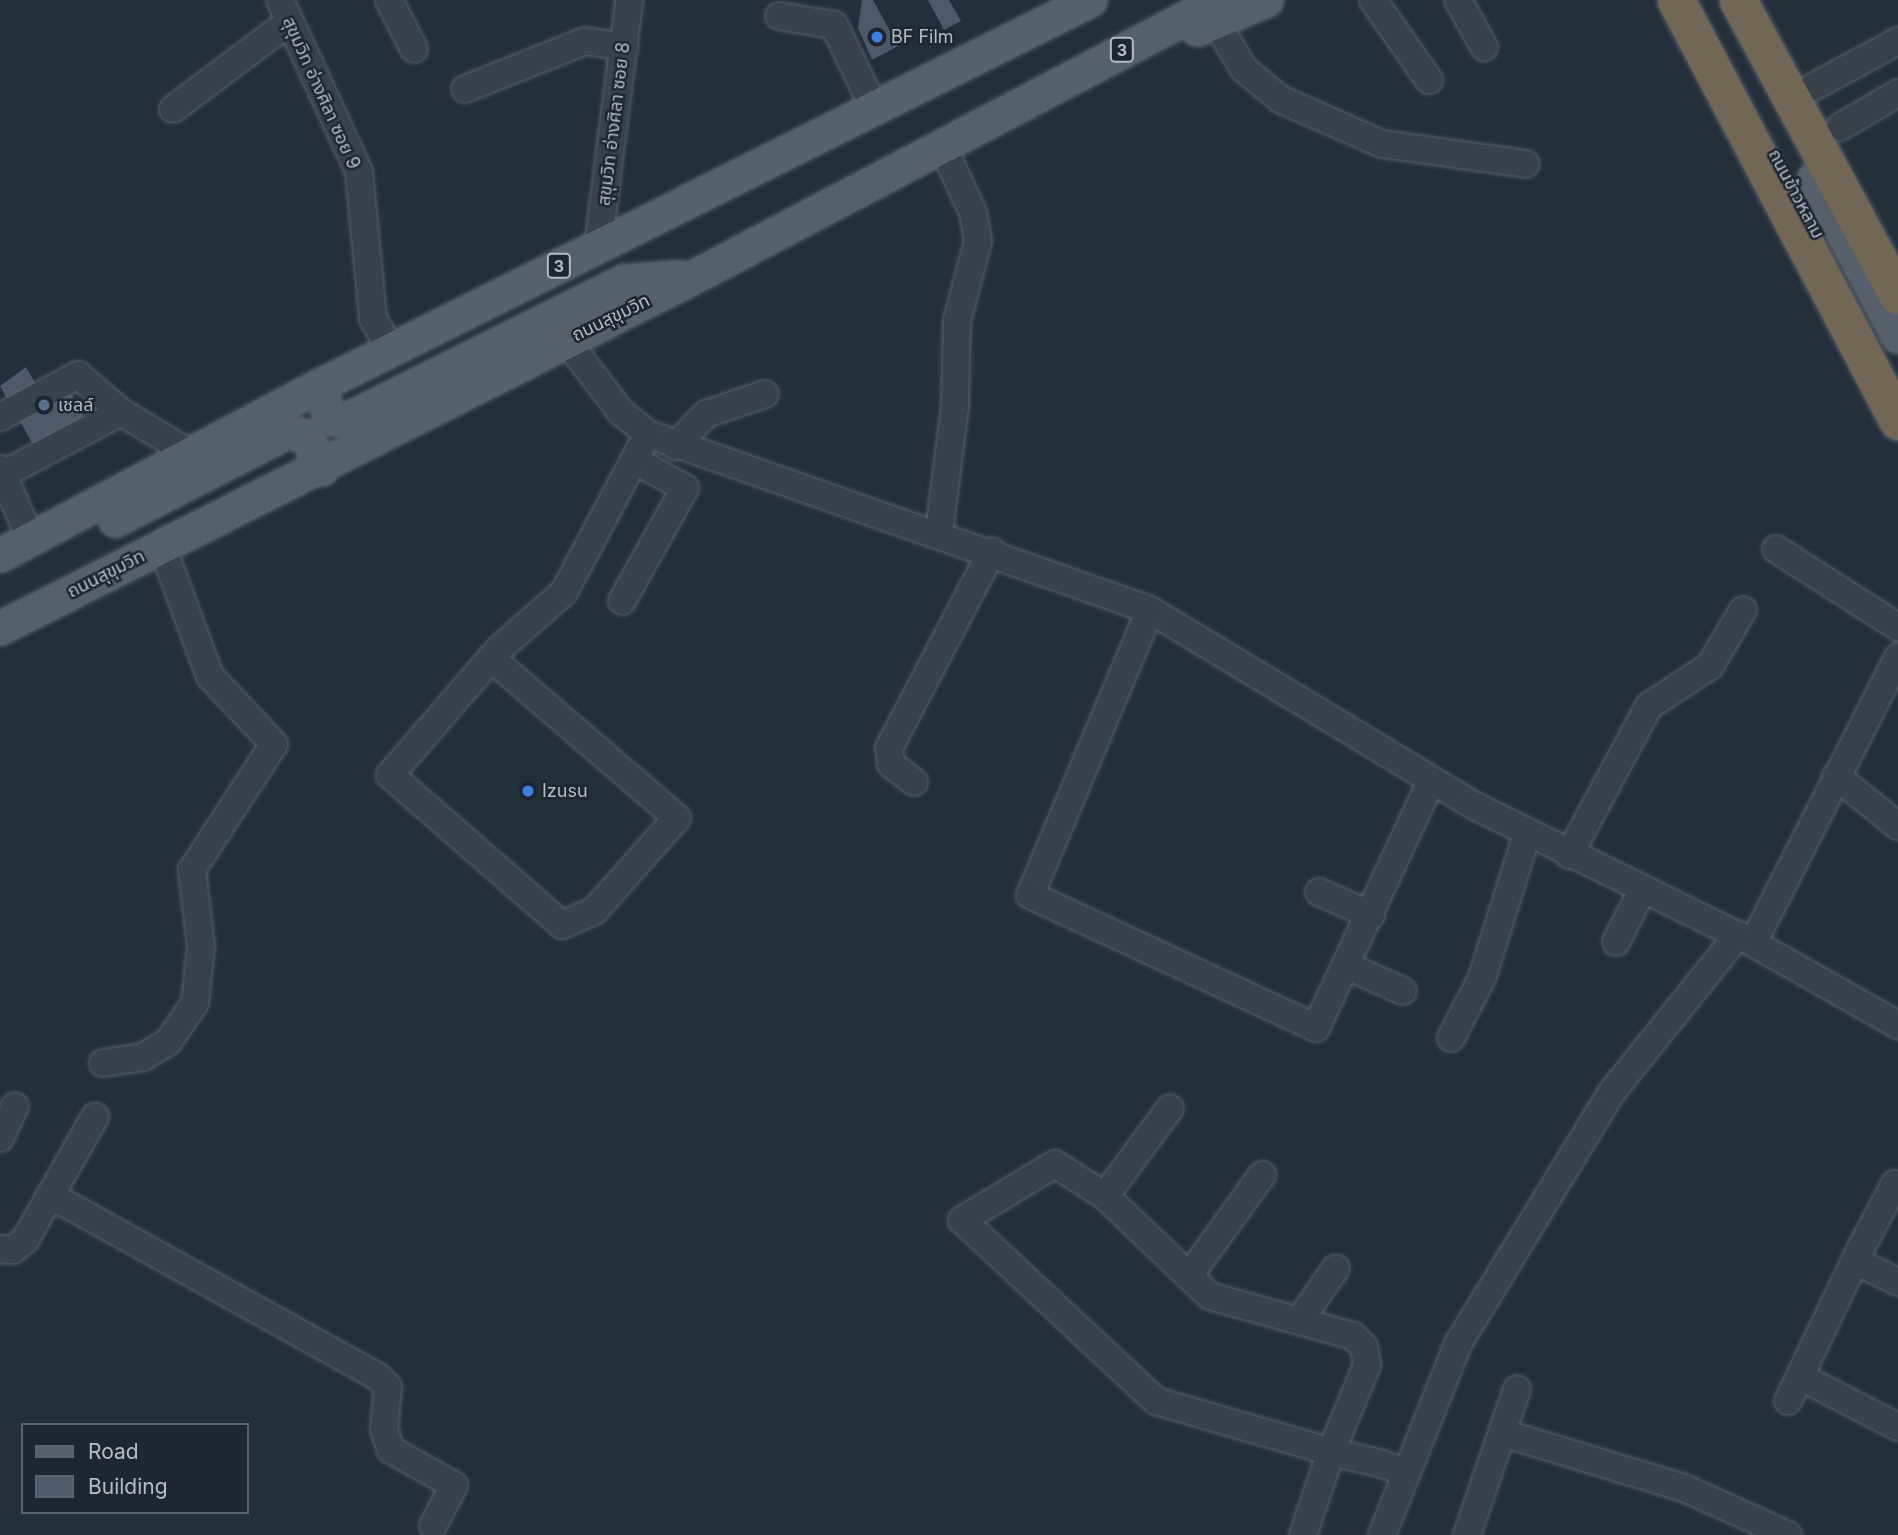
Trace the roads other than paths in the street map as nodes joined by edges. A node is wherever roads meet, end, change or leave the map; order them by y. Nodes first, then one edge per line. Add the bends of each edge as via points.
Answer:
1 (389, 0) edge
2 (629, 0) edge
3 (1090, 0) edge
4 (1266, 0) edge
5 (1373, 0) edge
6 (1458, 0) edge
7 (1676, 0) edge
8 (1693, 0) edge
9 (1719, 0) edge
10 (1738, 0) edge
11 (284, 11) edge
12 (1217, 11) edge
13 (779, 16) dead end
14 (1898, 41) edge
15 (625, 47) junction
16 (1484, 47) dead end
17 (414, 48) dead end
18 (1429, 80) dead end
19 (1814, 87) dead end
20 (465, 89) dead end
21 (1898, 93) edge
22 (173, 108) dead end
23 (875, 110) junction
24 (1840, 127) dead end
25 (942, 145) junction
26 (1526, 164) dead end
27 (598, 247) junction
28 (695, 276) junction
29 (1898, 296) edge
30 (1898, 336) edge
31 (566, 340) junction
32 (390, 350) junction
33 (318, 386) junction
34 (1898, 388) edge
35 (765, 394) dead end
36 (121, 412) junction
37 (0, 417) edge
38 (1898, 421) edge
39 (648, 434) junction
40 (675, 446) junction
41 (191, 454) junction
42 (634, 460) junction
43 (321, 469) junction
44 (1, 474) edge
45 (939, 533) junction
46 (31, 539) junction
47 (162, 546) junction
48 (1776, 549) dead end
49 (992, 551) junction
50 (0, 555) edge
51 (0, 577) edge
52 (622, 601) dead end
53 (1150, 610) junction
54 (1742, 610) dead end
55 (1898, 626) edge
56 (0, 628) edge
57 (1898, 657) edge
58 (491, 658) junction
59 (1836, 776) junction
60 (1431, 781) junction
61 (914, 782) dead end
62 (1898, 826) edge
63 (1527, 834) junction
64 (1569, 855) junction
65 (1642, 891) junction
66 (1319, 892) dead end
67 (1371, 915) junction
68 (1746, 939) junction
69 (1616, 942) dead end
70 (1347, 966) junction
71 (1403, 991) dead end
72 (1898, 1025) edge
73 (1451, 1038) dead end
74 (103, 1063) dead end
75 (15, 1106) dead end
76 (1170, 1108) dead end
77 (95, 1117) dead end
78 (0, 1138) edge
79 (1262, 1175) dead end
80 (1898, 1187) edge
81 (50, 1195) junction
82 (1105, 1196) junction
83 (0, 1249) edge
84 (1857, 1262) junction
85 (1336, 1268) dead end
86 (1189, 1276) junction
87 (1898, 1282) edge
88 (1300, 1320) junction
89 (1801, 1377) junction
90 (1517, 1389) dead end
91 (1788, 1401) dead end
92 (1898, 1427) edge
93 (1503, 1433) junction
94 (1331, 1452) junction
95 (1403, 1478) junction
96 (433, 1526) dead end
97 (1303, 1535) edge
98 (1382, 1535) edge
99 (1467, 1535) edge
100 (1788, 1535) edge

1 - 17 street
2 - 15 street, สุขุมวิท อ่างศิลา ซอย 8
3 - 23 main road, 3
4 - 12 main road, ถนนสุขุมวิท
5 - 18 street
6 - 16 street
7 - 38 highway
8 - 34 main road, ถนนข้าวหลาม
9 - 30 main road, ถนนข้าวหลาม
10 - 29 highway
11 - 22 street
11 - 32 street, สุขุมวิท อ่างศิลา ซอย 9 via 359,172 373,318
12 - 25 main road, ถนนสุขุมวิท via 1026,100
12 - 26 street via 1244,69 1280,99 1382,144
13 - 23 street via 834,25
14 - 19 street
15 - 20 street via 585,41
15 - 27 street, สุขุมวิท อ่างศิลา ซอย 8
21 - 24 street
23 - 27 main road, 3
25 - 28 main road, ถนนสุขุมวิท
25 - 45 street via 973,213 978,241 957,321 955,406
27 - 32 main road, 3
28 - 31 main road, ถนนสุขุมวิท
28 - 33 main road via 624,281 347,419 334,419
31 - 39 street via 621,412
31 - 43 main road, ถนนสุขุมวิท
32 - 33 main road, 3
33 - 41 main road, 3
35 - 40 street via 706,414
36 - 37 street via 78,375
36 - 41 street
36 - 44 street
39 - 40 street
39 - 42 street
40 - 45 street
41 - 46 main road, 3
42 - 52 street via 685,488
42 - 58 street via 564,592
43 - 47 main road, ถนนสุขุมวิท
43 - 51 main road via 307,436 286,432
44 - 46 street
45 - 49 street
46 - 50 main road, 3
47 - 56 main road, ถนนสุขุมวิท
47 - 74 street via 210,676 274,744 192,870 201,946 195,1003 168,1042 143,1057
48 - 55 street
49 - 53 street
49 - 61 street via 888,748 891,764
53 - 60 street
53 - 70 street via 1030,895 1316,1028
54 - 64 street via 1710,667 1649,706
57 - 59 street
58 - 58 street via 390,775 562,925 594,911 677,818
59 - 62 street
59 - 68 street
60 - 63 street
60 - 67 street
63 - 64 street
63 - 73 street via 1482,978
64 - 65 street
65 - 68 street
65 - 69 street
66 - 67 street
67 - 70 street
68 - 72 street
68 - 95 street via 1611,1093 1452,1355
70 - 71 street
75 - 78 street
76 - 82 street
77 - 81 street
79 - 86 street
80 - 84 street via 1895,1184
81 - 83 street via 19,1246
81 - 96 street via 378,1377 387,1387 384,1429 391,1450 454,1485
82 - 86 street
82 - 94 street via 1055,1164 962,1220 1156,1401
84 - 87 street
84 - 89 street
85 - 88 street
86 - 88 street via 1210,1296
88 - 94 street via 1353,1336 1364,1347 1367,1365
89 - 91 street
89 - 92 street
90 - 93 street
93 - 99 street
93 - 100 street via 1684,1488
94 - 95 street
94 - 97 street
95 - 98 street

